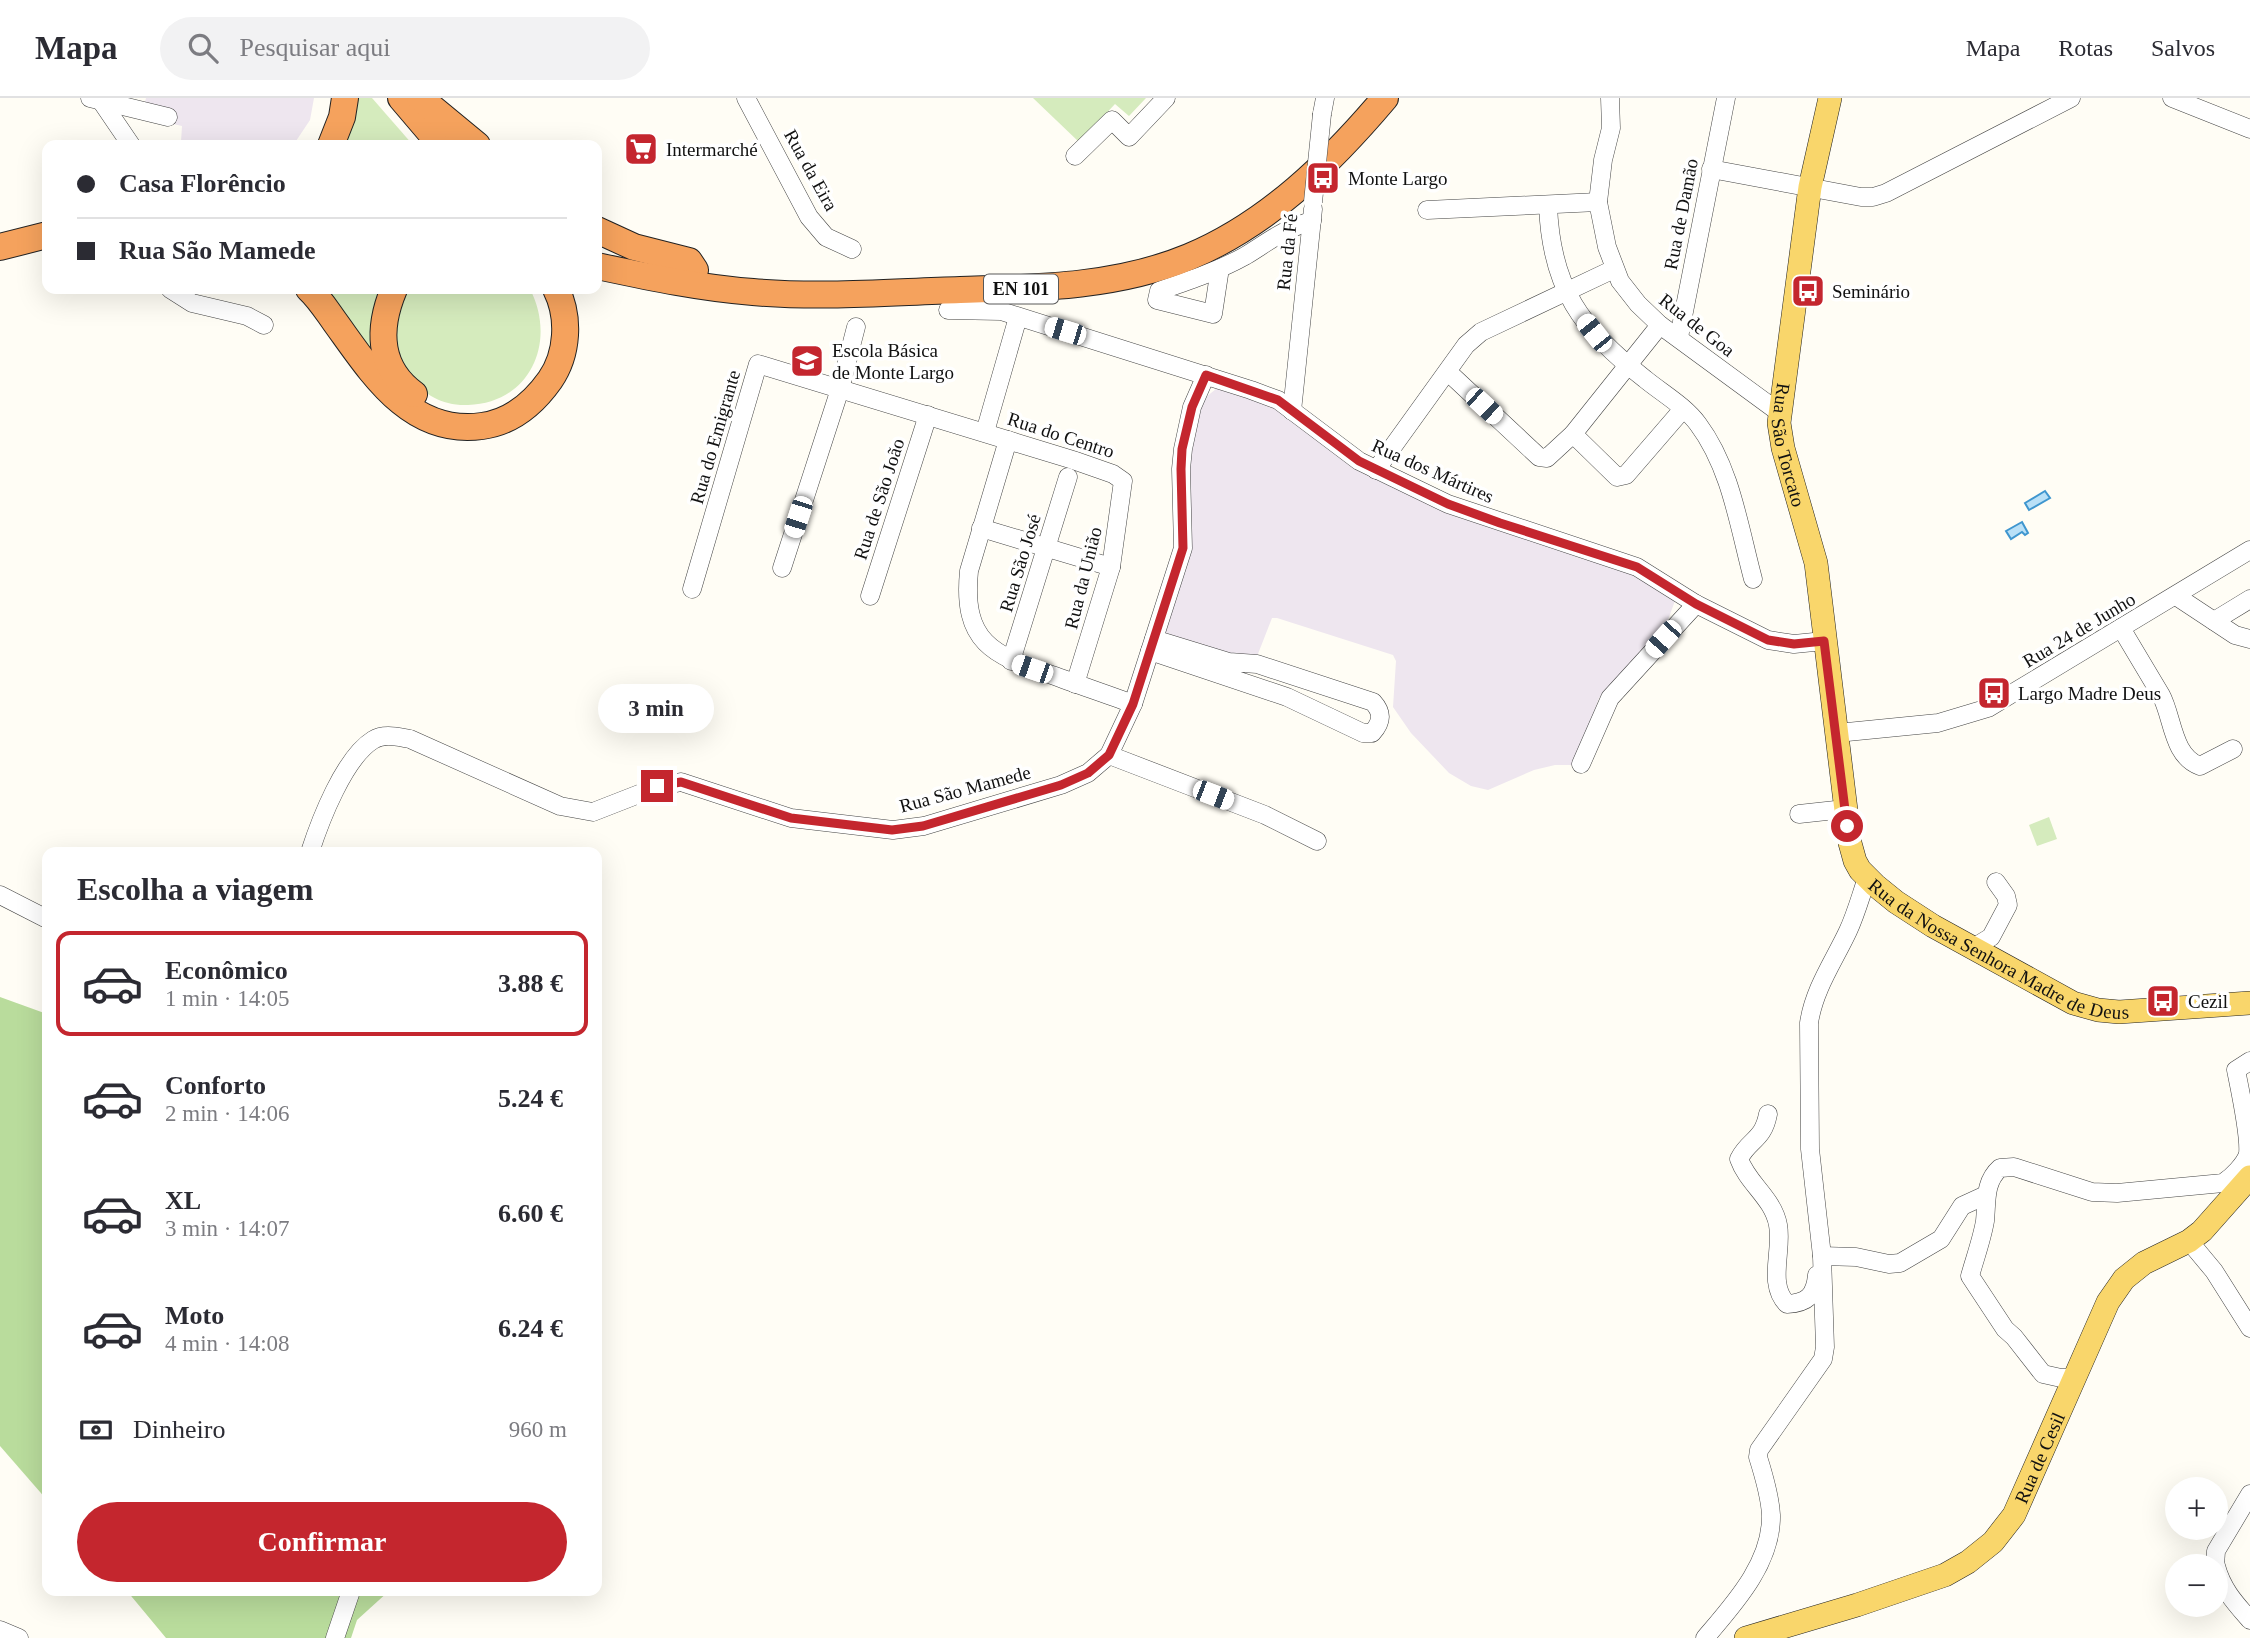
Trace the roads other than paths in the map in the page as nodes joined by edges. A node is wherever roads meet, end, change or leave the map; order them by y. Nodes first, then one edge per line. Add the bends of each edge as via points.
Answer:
1 (345, 98) edge
2 (384, 98) edge
3 (401, 98) edge
4 (419, 98) edge
5 (746, 98) edge
6 (1166, 98) edge
7 (1369, 98) edge
8 (1385, 98) edge
9 (1610, 98) edge
10 (1622, 98) edge
11 (1726, 98) edge
12 (1820, 98) edge
13 (1830, 98) edge
14 (2071, 98) edge
15 (2172, 98) edge
16 (96, 99) edge
17 (1324, 106) edge
18 (168, 117) dead end
19 (1611, 128) junction
20 (2250, 128) edge
21 (127, 140) edge
22 (333, 140) edge
23 (420, 140) edge
24 (437, 140) edge
25 (471, 140) edge
26 (1817, 154) junction
27 (1075, 156) dead end
28 (1710, 169) junction
29 (1810, 187) junction
30 (1598, 202) junction
31 (1548, 205) junction
32 (1427, 210) dead end
33 (1312, 220) junction
34 (602, 232) edge
35 (42, 236) edge
36 (0, 247) edge
37 (852, 249) dead end
38 (602, 250) edge
39 (42, 255) edge
40 (0, 266) edge
41 (602, 267) edge
42 (1220, 268) dead end
43 (1614, 269) junction
44 (695, 270) junction
45 (1566, 292) junction
46 (178, 294) edge
47 (313, 294) edge
48 (392, 294) edge
49 (541, 294) edge
50 (558, 294) edge
51 (948, 310) dead end
52 (1018, 317) junction
53 (264, 325) dead end
54 (1660, 325) junction
55 (856, 327) dead end
56 (1679, 337) junction
57 (1627, 365) junction
58 (1448, 372) junction
59 (1206, 375) junction
60 (840, 388) junction
61 (1683, 409) junction
62 (1292, 411) junction
63 (1780, 413) junction
64 (928, 415) junction
65 (985, 432) junction
66 (1573, 434) junction
67 (1008, 440) junction
68 (1376, 470) junction
69 (1068, 477) dead end
70 (1123, 481) joint
71 (981, 528) junction
72 (1046, 548) junction
73 (2250, 550) edge
74 (1111, 567) junction
75 (782, 568) dead end
76 (1753, 579) dead end
77 (692, 589) dead end
78 (870, 596) dead end
79 (2176, 596) junction
80 (2250, 599) edge
81 (1696, 604) junction
82 (2214, 621) junction
83 (2121, 628) junction
84 (2250, 639) edge
85 (1824, 641) junction
86 (1152, 645) junction
87 (1011, 661) junction
88 (1075, 684) junction
89 (1133, 704) junction
90 (1837, 733) junction
91 (2233, 749) dead end
92 (1109, 755) junction
93 (1581, 764) dead end
94 (1845, 809) junction
95 (1799, 814) dead end
96 (1317, 841) dead end
97 (312, 847) edge
98 (1867, 878) junction
99 (1996, 882) dead end
100 (0, 895) edge
101 (42, 916) edge
102 (1973, 948) junction
103 (2250, 1003) edge
104 (2250, 1061) edge
105 (1768, 1114) dead end
106 (2250, 1177) edge
107 (2228, 1189) junction
108 (1986, 1195) junction
109 (2189, 1241) junction
110 (1822, 1256) junction
111 (2250, 1328) edge
112 (2075, 1377) junction
113 (2250, 1494) edge
114 (2216, 1554) edge
115 (2228, 1592) edge
116 (349, 1596) edge
117 (2250, 1620) edge
118 (0, 1630) edge
119 (19, 1638) edge
120 (335, 1638) edge
121 (1705, 1638) edge
122 (1746, 1638) edge

1 - 22 highway
2 - 23 highway
3 - 24 highway
4 - 25 highway
5 - 37 street, Rua da Eira via 809,217 826,237
6 - 27 street via 1129,137 1112,120
7 - 44 highway, EN 101 via 1310,159 1265,194 1192,236 1119,261 1073,270 822,283
8 - 41 highway, EN 101 via 1312,177 1274,207 1189,257 1140,273 1024,289 819,295 691,285
9 - 19 street, Rua de Goa
10 - 19 street, Rua de Goa
11 - 28 street, Rua de Damão
12 - 26 main road, Rua São Torcato
13 - 26 main road, Rua São Torcato
14 - 29 street via 1886,193 1860,197
15 - 20 street
16 - 18 street
16 - 21 street
17 - 33 street, Rua da Fé, bridge
19 - 30 street, Rua de Goa
26 - 29 main road, Rua São Torcato
28 - 29 street
28 - 56 street, Rua de Damão
29 - 63 main road, Rua São Torcato
30 - 31 street
30 - 43 street, Rua de Goa
31 - 32 street
31 - 45 street via 1551,242
33 - 42 street via 1290,227
33 - 62 street, Rua da Fé
34 - 44 highway via 634,247 689,261
35 - 36 highway
38 - 44 highway, EN 101
39 - 40 highway
43 - 45 street
43 - 54 street, Rua de Goa via 1637,304
45 - 57 street via 1581,318
45 - 58 street via 1481,332
46 - 53 street via 192,303 247,316
47 - 50 highway via 383,387 401,403 425,419 471,427 519,413 539,396 554,374 564,349 566,322
48 - 49 highway via 382,334 386,357 398,380 429,405 469,413 512,402 542,369 550,324
51 - 52 street, Rua dos Mártires via 1000,311
52 - 59 street, Rua dos Mártires
52 - 65 street
54 - 56 street, Rua de Goa
54 - 57 street
55 - 60 street
56 - 63 street, Rua de Goa
57 - 61 street
57 - 66 street
58 - 66 street via 1539,457 1553,454
58 - 68 street
59 - 62 street, Rua dos Mártires via 1278,400
59 - 86 street, Rua São Mamede via 1182,449 1183,548
60 - 64 street, Rua do Emigrante
60 - 75 street
60 - 77 street, Rua do Emigrante via 758,364
61 - 66 street via 1626,475 1617,477
61 - 76 street via 1699,425 1720,460
62 - 68 street, Rua dos Mártires
63 - 85 main road, Rua São Torcato via 1781,441 1816,563
64 - 65 street, Rua do Emigrante
64 - 78 street, Rua de São João
65 - 67 street, Rua do Centro
67 - 70 street, Rua do Centro
67 - 71 street
68 - 81 street, Rua dos Mártires via 1461,509 1637,567
69 - 72 street, Rua São José
70 - 74 street, Rua da União
71 - 72 street
71 - 87 street via 967,590 974,627 989,648
72 - 74 street
72 - 87 street, Rua São José
73 - 79 street, Rua 24 de Junho
74 - 88 street, Rua da União
79 - 82 street
79 - 83 street, Rua 24 de Junho
80 - 82 street
81 - 85 street, Rua dos Mártires via 1768,640 1794,644
81 - 93 street via 1610,698
82 - 84 street
83 - 90 street, Rua 24 de Junho via 1972,714 1938,723
83 - 91 street via 2163,699 2172,732 2191,763 2200,766
85 - 90 main road, Rua São Torcato
86 - 86 street via 1287,697 1363,733 1372,733 1378,726 1380,709 1373,702 1257,664
86 - 89 street, Rua São Mamede
87 - 88 street
88 - 89 street
89 - 92 street, Rua São Mamede
90 - 94 main road, Rua da Nossa Senhora Madre de Deus
92 - 96 street via 1265,815
92 - 97 street, Rua São Mamede via 1088,773 1061,785 923,826 892,830 791,818 681,782 657,786 593,812 560,806 392,735 363,748 322,815
94 - 95 street
94 - 98 main road, Rua da Nossa Senhora Madre de Deus via 1852,853
98 - 102 main road, Rua da Nossa Senhora Madre de Deus via 1909,911
98 - 110 street via 1809,1023 1810,1149
99 - 102 street via 2008,905 1991,937
100 - 101 street
102 - 103 main road, Rua da Nossa Senhora Madre de Deus via 2057,996 2098,1010
104 - 107 street via 2236,1070 2250,1142 2248,1156
105 - 110 street via 1765,1128 1740,1159 1779,1227 1778,1286 1787,1304 1811,1298
106 - 107 main road, Rua de Cesil
107 - 108 street via 2092,1192 2014,1167 1995,1172
107 - 109 main road, Rua de Cesil via 2202,1231
108 - 110 street via 1962,1206 1941,1239 1900,1263
108 - 112 street via 1985,1221 1970,1276 2005,1329 2043,1374
109 - 111 street
109 - 112 main road, Rua de Cesil via 2164,1251 2124,1279 2108,1302
110 - 121 street via 1822,1359 1759,1450 1771,1516 1768,1544 1735,1603
112 - 122 main road, Rua de Cesil via 2014,1514 1993,1542 1968,1562 1945,1575
113 - 114 street
115 - 117 street
116 - 120 street
118 - 119 street

